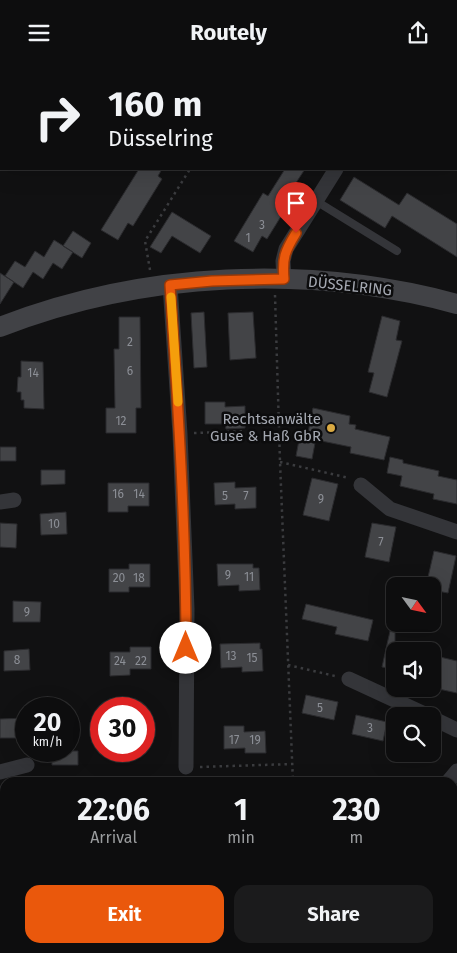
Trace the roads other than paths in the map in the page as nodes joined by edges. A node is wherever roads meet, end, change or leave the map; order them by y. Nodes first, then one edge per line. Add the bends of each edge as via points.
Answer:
1 (335, 170) edge
2 (316, 201) junction
3 (397, 251) dead end
4 (279, 279) junction
5 (161, 286) junction
6 (457, 304) edge
7 (0, 327) edge
8 (361, 485) road end
9 (457, 532) edge
10 (350, 679) road end
11 (410, 707) edge
12 (441, 722) edge
13 (457, 730) edge
14 (27, 765) dead end
15 (186, 767) road end
16 (0, 772) edge

1 - 2 street
2 - 3 lane
2 - 4 street via 286,249
4 - 5 street, DÜSSELRING
4 - 6 street, DÜSSELRING via 362,285
5 - 7 street, DÜSSELRING via 69,303
5 - 15 street via 180,434 187,609
8 - 9 street via 390,509
10 - 11 street
12 - 13 street
14 - 16 street

